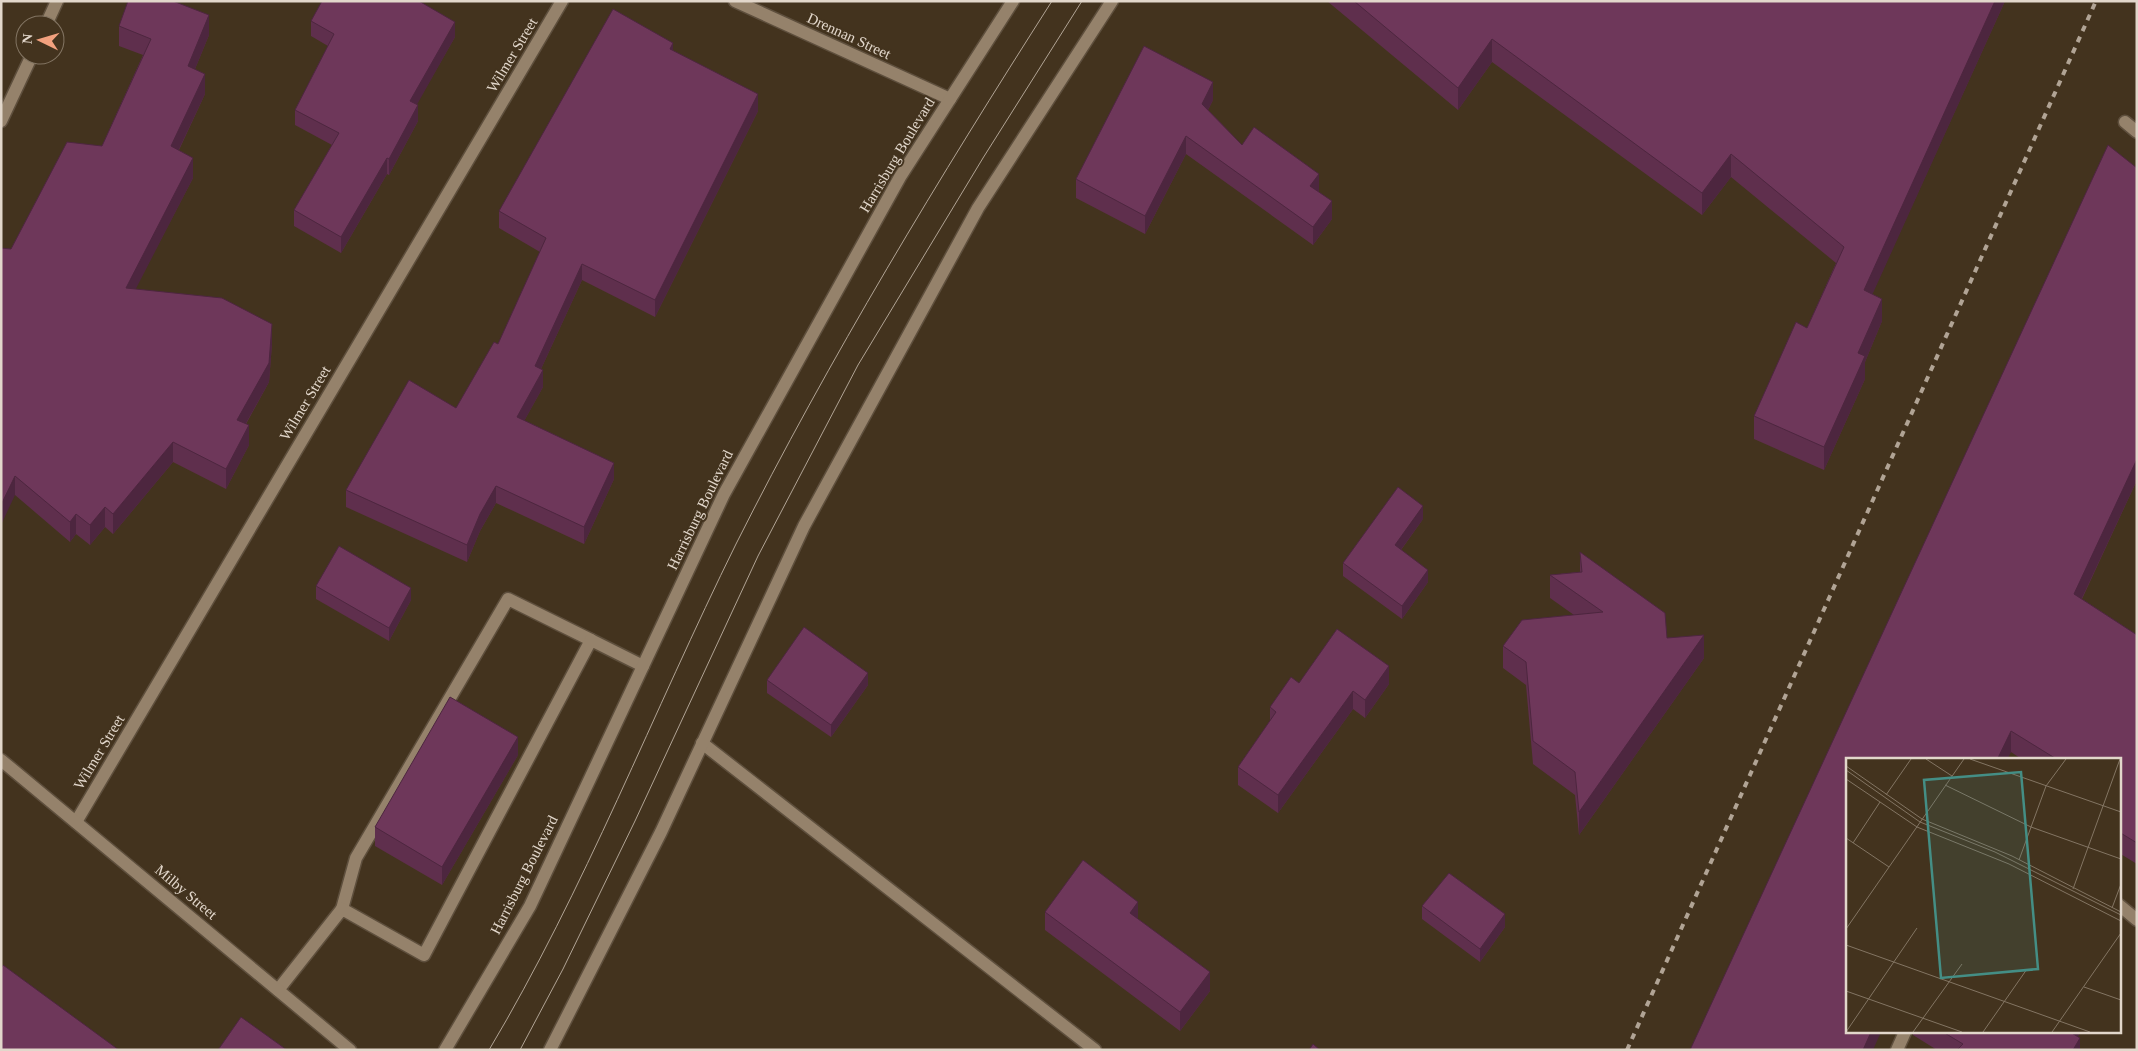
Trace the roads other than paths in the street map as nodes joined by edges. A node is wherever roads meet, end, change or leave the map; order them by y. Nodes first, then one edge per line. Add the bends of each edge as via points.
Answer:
1 (57, 1) edge
2 (562, 1) edge
3 (735, 1) edge
4 (1013, 1) edge
5 (1112, 1) edge
6 (51, 15) edge
7 (27, 65) edge
8 (950, 99) junction
9 (1, 121) edge
10 (2125, 122) dead end
11 (2137, 132) edge
12 (590, 640) junction
13 (643, 666) junction
14 (702, 743) junction
15 (1, 760) edge
16 (76, 822) junction
17 (2120, 906) edge
18 (342, 910) junction
19 (2137, 920) edge
20 (278, 990) junction
21 (1904, 1034) edge
22 (350, 1050) edge
23 (445, 1050) edge
24 (550, 1050) edge
25 (1095, 1050) edge
26 (1897, 1050) edge

1 - 6 main road
2 - 16 main road, Wilmer Street
3 - 8 main road, Drennan Street
4 - 8 main road, Harrisburg Boulevard
5 - 14 main road via 978,208 804,526
7 - 9 main road
8 - 13 main road, Harrisburg Boulevard via 900,177 724,494
10 - 11 main road
12 - 13 main road
12 - 18 main road via 508,599 356,858
12 - 18 main road via 424,955
13 - 23 main road, Harrisburg Boulevard via 530,906
14 - 24 main road via 661,832
14 - 25 main road
15 - 16 main road, Milby Street
16 - 20 main road, Milby Street
17 - 19 main road
18 - 20 main road
20 - 22 main road, Milby Street
21 - 26 main road

